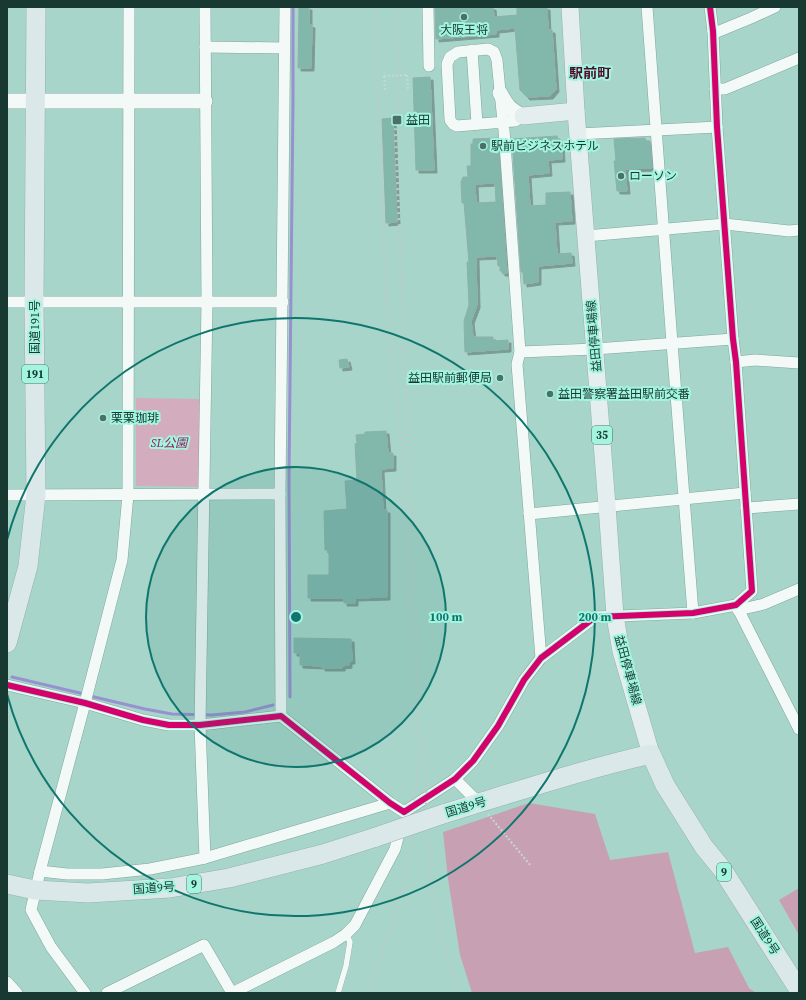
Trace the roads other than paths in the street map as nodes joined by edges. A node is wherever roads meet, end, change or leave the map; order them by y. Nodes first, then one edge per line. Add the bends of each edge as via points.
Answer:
1 (36, 7) edge
2 (129, 7) edge
3 (205, 7) edge
4 (285, 7) edge
5 (428, 7) edge
6 (570, 7) edge
7 (647, 7) edge
8 (710, 7) edge
9 (775, 7) edge
10 (713, 31) junction
11 (205, 47) junction
12 (284, 48) junction
13 (472, 50) junction
14 (799, 58) edge
15 (428, 66) dead end
16 (715, 89) junction
17 (500, 93) junction
18 (7, 101) edge
19 (36, 101) junction
20 (129, 101) junction
21 (205, 101) junction
22 (576, 111) junction
23 (523, 116) junction
24 (503, 122) junction
25 (477, 124) junction
26 (717, 127) junction
27 (656, 130) junction
28 (578, 134) junction
29 (725, 224) junction
30 (664, 229) junction
31 (799, 230) edge
32 (586, 236) junction
33 (7, 302) edge
34 (128, 302) junction
35 (208, 302) junction
36 (282, 302) junction
37 (34, 303) junction
38 (733, 339) junction
39 (672, 343) junction
40 (595, 349) junction
41 (520, 352) junction
42 (736, 362) junction
43 (799, 363) edge
44 (745, 492) junction
45 (204, 494) junction
46 (280, 494) junction
47 (7, 495) edge
48 (36, 495) junction
49 (128, 495) junction
50 (684, 498) junction
51 (799, 504) edge
52 (608, 506) junction
53 (746, 508) junction
54 (529, 514) junction
55 (799, 589) edge
56 (737, 607) junction
57 (693, 613) junction
58 (614, 616) junction
59 (7, 643) edge
60 (541, 658) junction
61 (7, 684) edge
62 (85, 703) junction
63 (282, 716) junction
64 (200, 725) junction
65 (799, 729) edge
66 (651, 754) junction
67 (455, 780) junction
68 (390, 803) junction
69 (479, 803) junction
70 (404, 812) junction
71 (205, 858) junction
72 (40, 871) junction
73 (7, 884) edge
74 (36, 890) junction
75 (346, 934) junction
76 (7, 982) edge
77 (799, 990) edge
78 (17, 993) edge
79 (85, 993) edge
80 (107, 993) edge
81 (338, 993) edge

1 - 19 highway, 国道191号 / 191
2 - 20 street
3 - 11 street
4 - 12 street
5 - 15 street
6 - 22 main road, 益田停車場線
7 - 27 street
8 - 10 street
9 - 10 street via 718,32
10 - 16 street
11 - 12 street
11 - 21 street
12 - 36 street
13 - 17 street via 488,49 494,52
13 - 25 street
13 - 25 street via 458,52 450,57 447,64 450,120 458,126
14 - 16 street via 726,89
16 - 26 street
17 - 23 street via 512,111
17 - 24 street
18 - 19 street
19 - 20 street
19 - 37 highway, 国道191号 / 191
20 - 21 street
20 - 34 street
21 - 35 street
22 - 23 main road
22 - 28 main road, 益田停車場線 / 35
23 - 24 street via 514,121
24 - 25 street
24 - 41 street
26 - 27 street
26 - 29 street
27 - 28 street
27 - 30 street
28 - 32 main road, 益田停車場線 / 35
29 - 30 street
29 - 31 street
29 - 38 street
30 - 32 street
30 - 39 street
32 - 40 main road, 益田停車場線 / 35
33 - 37 street
34 - 35 street
34 - 37 street
34 - 49 street
35 - 36 street
35 - 45 street
36 - 46 street
37 - 48 highway, 国道191号 / 191
38 - 39 street
38 - 42 street
39 - 40 street
39 - 50 street
40 - 41 street
40 - 52 main road, 益田停車場線 / 35
41 - 54 street via 517,364
42 - 43 street via 755,360
42 - 44 street
44 - 50 street
44 - 53 street
45 - 46 street
45 - 49 street
45 - 64 street
46 - 63 street
47 - 48 street
48 - 49 street
48 - 59 highway, 国道191号 / 191 via 28,566
49 - 62 street via 122,560
50 - 52 street
50 - 57 street
51 - 53 street
52 - 54 street
52 - 58 main road, 益田停車場線 / 35
53 - 56 street via 752,591
54 - 60 street
55 - 56 street via 764,604
56 - 57 street
56 - 65 street
57 - 58 street
58 - 60 street via 595,617
58 - 66 main road, 益田停車場線 / 35 via 621,650
60 - 67 street via 524,680 498,726 473,761
61 - 62 street
62 - 64 street via 169,725
62 - 72 street
63 - 64 street
63 - 68 street
64 - 71 street
66 - 69 highway, 国道9号 / 9 via 615,762
66 - 77 highway, 国道9号 / 9 via 665,785
67 - 69 street
67 - 70 street
68 - 70 street
68 - 71 street
69 - 74 highway, 国道9号 / 9, bridge via 323,854 229,878 170,888 88,893
70 - 75 street via 396,849 355,925
71 - 72 street via 150,869 102,874
72 - 74 street
73 - 74 highway, 国道9号 / 9
74 - 79 street via 31,910 51,947
75 - 80 street via 232,993 204,945
75 - 81 lane via 350,942
76 - 78 street

